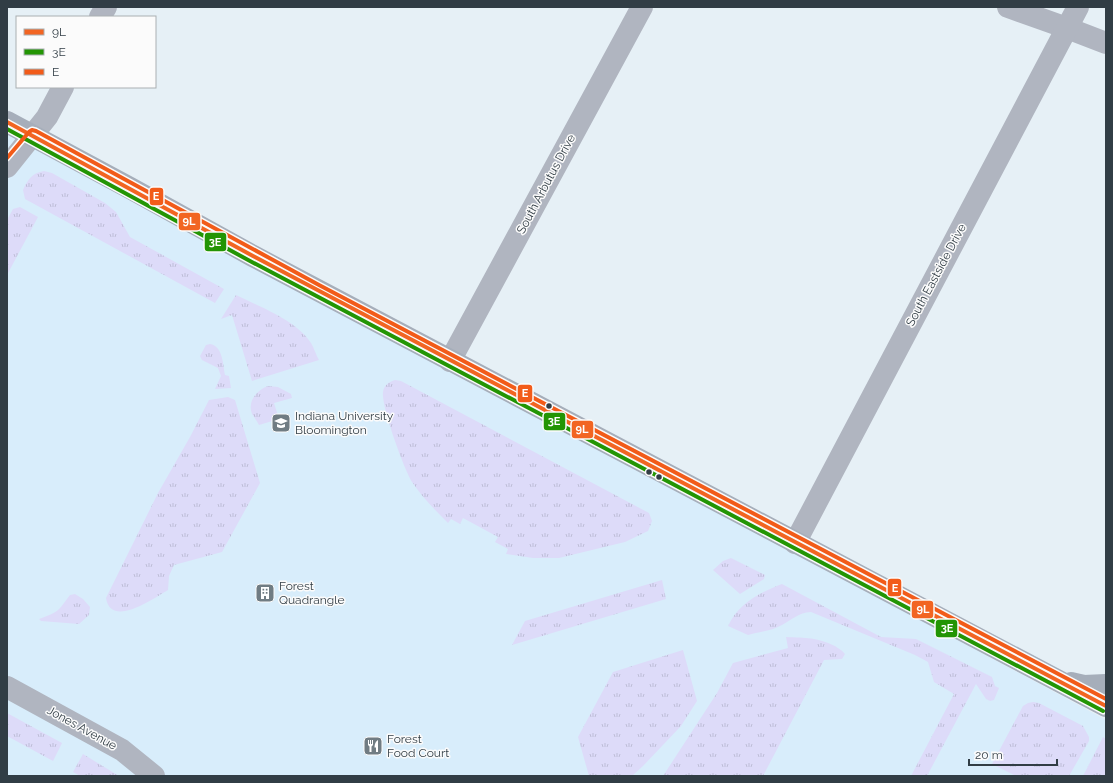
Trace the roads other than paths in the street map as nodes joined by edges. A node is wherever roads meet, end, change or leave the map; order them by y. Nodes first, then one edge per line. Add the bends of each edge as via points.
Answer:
1 (106, 7) edge
2 (642, 7) edge
3 (1008, 7) edge
4 (1078, 7) edge
5 (101, 16) edge
6 (1067, 28) junction
7 (1106, 43) edge
8 (62, 88) edge
9 (7, 122) edge
10 (33, 136) junction
11 (7, 167) edge
12 (450, 361) junction
13 (795, 542) junction
14 (1046, 674) junction
15 (1106, 685) edge
16 (7, 687) edge
17 (1106, 706) edge
18 (154, 776) edge

1 - 5 street
2 - 12 street, South Arbutus Drive
3 - 6 street
4 - 6 street, South Eastside Drive
6 - 7 street
6 - 13 street, South Eastside Drive
8 - 10 street
9 - 10 main road
10 - 11 street
10 - 12 main road
12 - 13 main road
13 - 14 main road
14 - 15 main road via 1084,686
14 - 17 main road
16 - 18 street, Jones Avenue via 122,750

